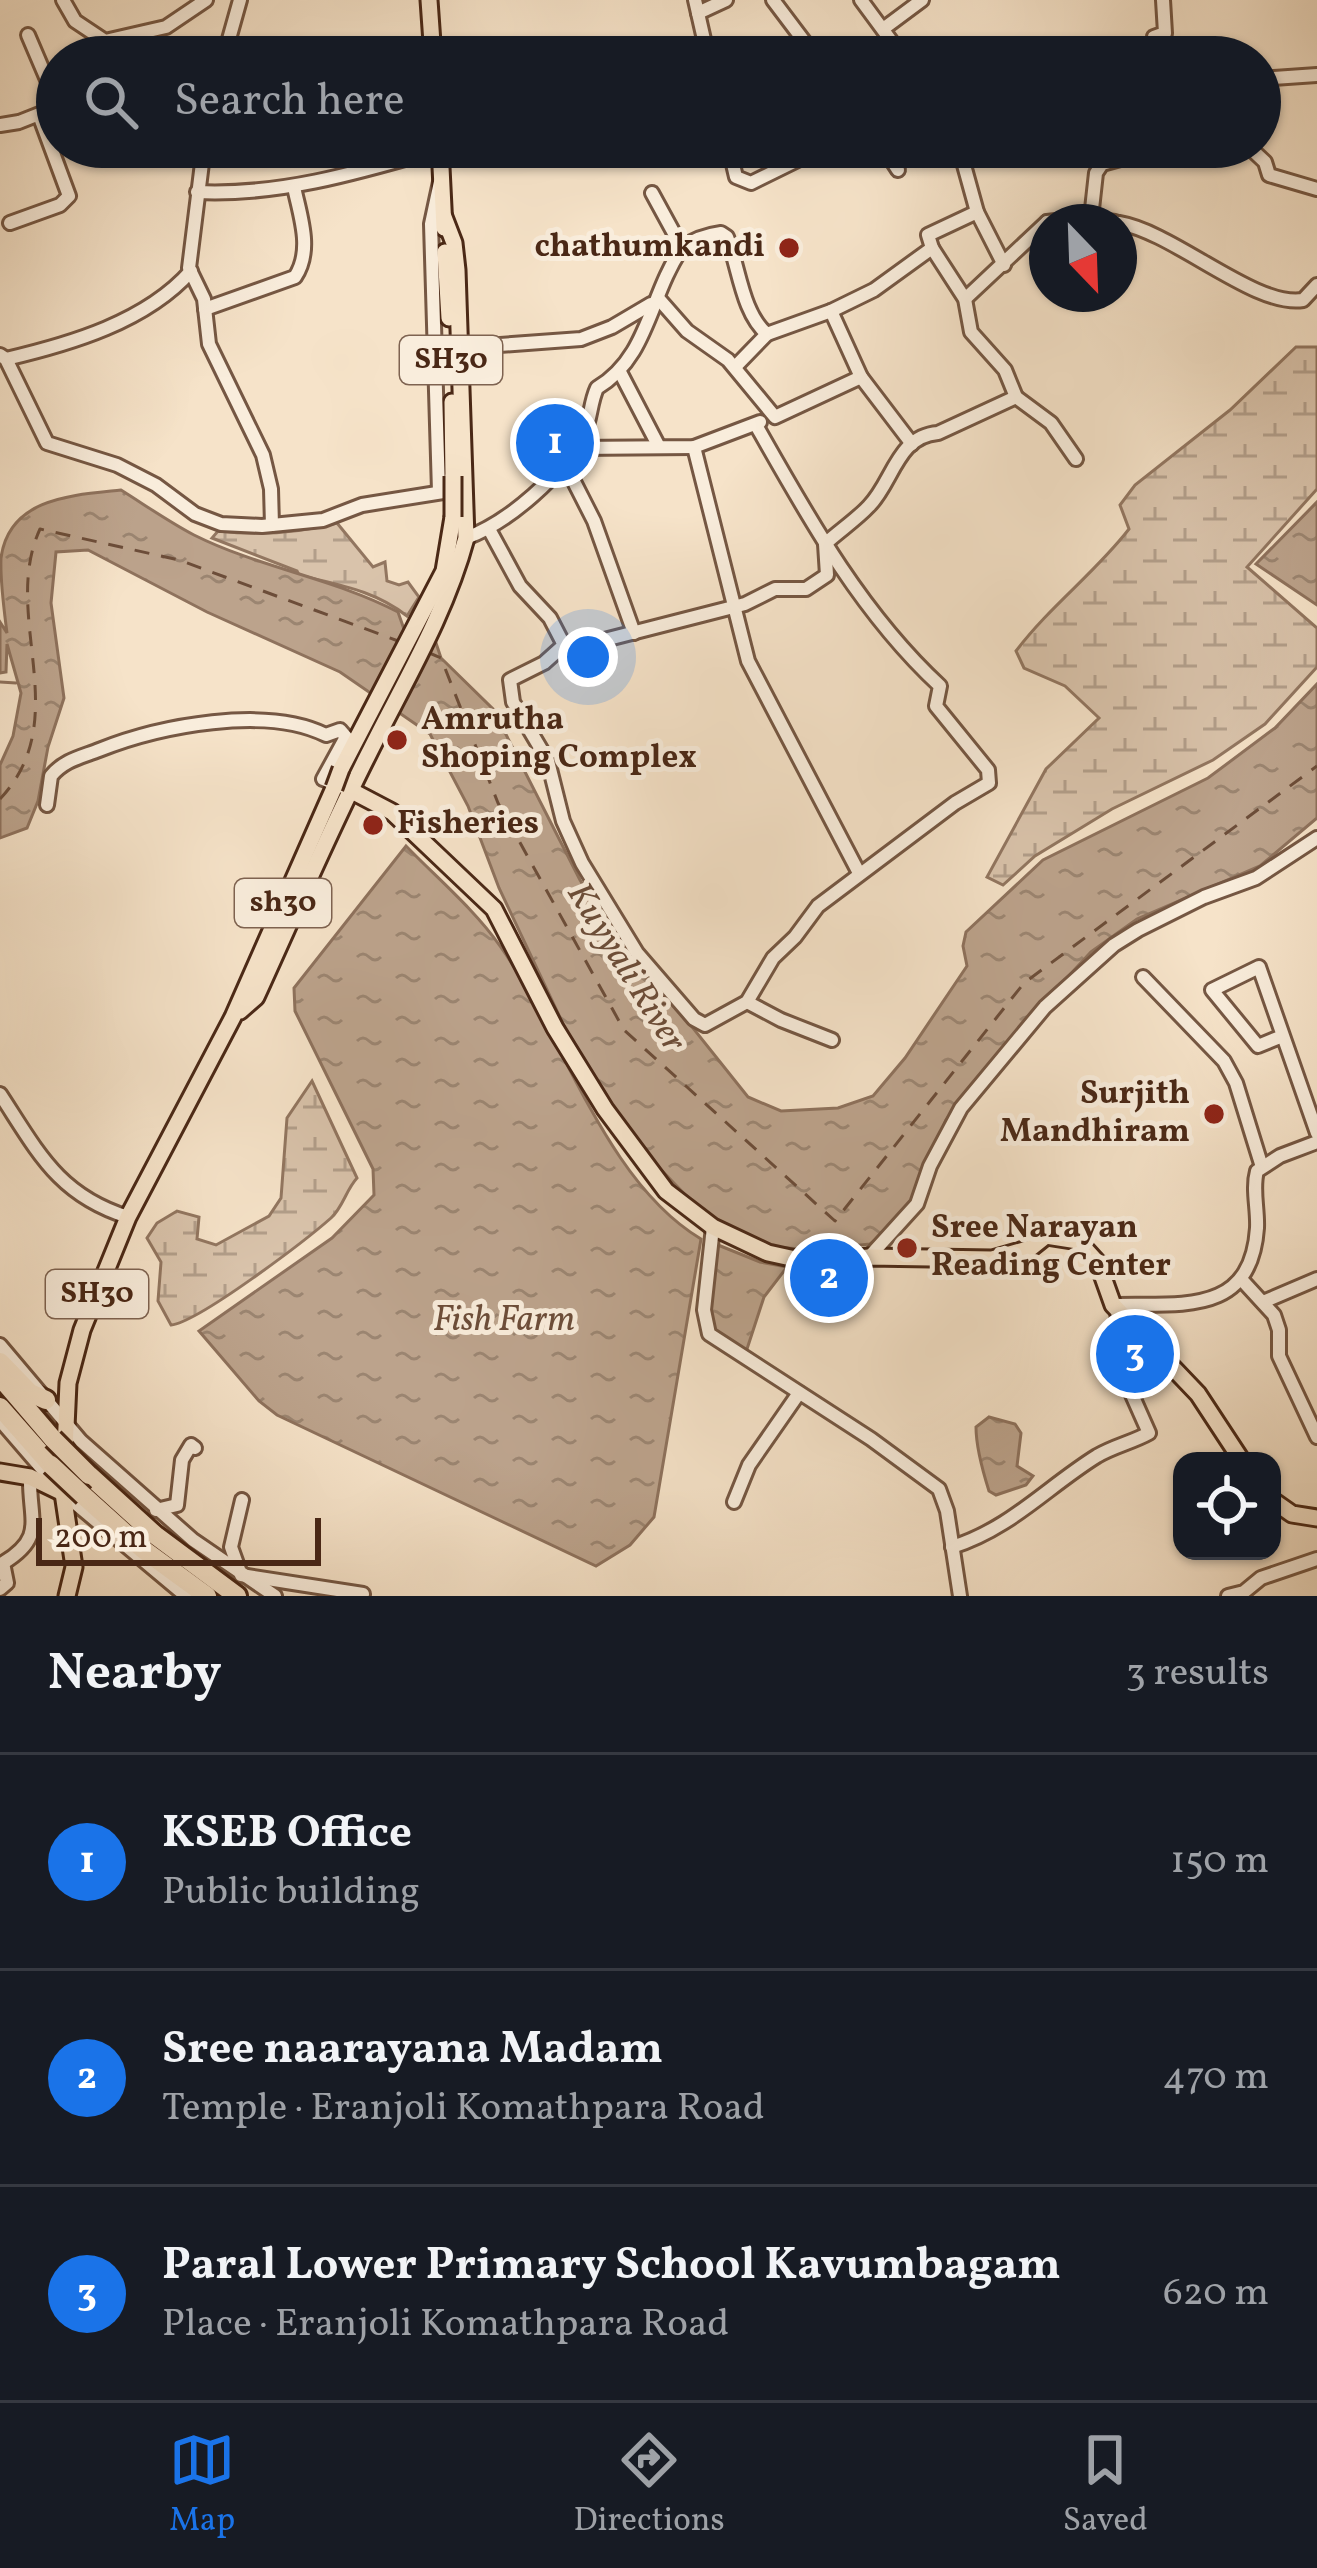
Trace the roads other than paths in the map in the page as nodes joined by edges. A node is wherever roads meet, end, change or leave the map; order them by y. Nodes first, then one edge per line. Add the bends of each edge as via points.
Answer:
1 (63, 0) edge
2 (206, 0) edge
3 (239, 0) edge
4 (429, 0) edge
5 (726, 0) edge
6 (773, 0) edge
7 (861, 0) edge
8 (922, 0) edge
9 (1163, 0) edge
10 (696, 7) edge
11 (883, 29) junction
12 (28, 35) dead end
13 (98, 36) edge
14 (127, 36) edge
15 (230, 36) edge
16 (432, 36) edge
17 (800, 36) edge
18 (888, 36) edge
19 (1157, 36) edge
20 (36, 54) edge
21 (1317, 75) edge
22 (1281, 78) edge
23 (36, 116) edge
24 (0, 125) edge
25 (59, 168) edge
26 (201, 168) edge
27 (365, 168) edge
28 (441, 168) edge
29 (734, 168) edge
30 (781, 168) edge
31 (965, 168) edge
32 (1099, 168) edge
33 (1266, 168) edge
34 (442, 176) junction
35 (294, 187) junction
36 (1317, 189) edge
37 (197, 191) junction
38 (652, 193) dead end
39 (1093, 204) edge
40 (977, 212) junction
41 (443, 218) junction
42 (10, 224) dead end
43 (1137, 228) edge
44 (1029, 240) edge
45 (682, 248) junction
46 (932, 248) junction
47 (1004, 265) junction
48 (191, 271) junction
49 (1317, 285) edge
50 (965, 299) junction
51 (655, 301) junction
52 (205, 308) junction
53 (831, 311) junction
54 (767, 334) junction
55 (460, 348) junction
56 (3, 357) edge
57 (735, 367) junction
58 (620, 372) junction
59 (860, 377) junction
60 (1016, 397) junction
61 (768, 414) junction
62 (755, 425) junction
63 (912, 444) junction
64 (658, 445) junction
65 (694, 447) junction
66 (575, 448) junction
67 (1076, 459) dead end
68 (564, 462) junction
69 (466, 489) junction
70 (439, 491) junction
71 (272, 525) junction
72 (489, 529) junction
73 (466, 538) junction
74 (825, 544) junction
75 (735, 607) junction
76 (634, 633) junction
77 (563, 645) junction
78 (342, 789) junction
79 (46, 805) dead end
80 (1317, 838) edge
81 (859, 873) junction
82 (1143, 977) dead end
83 (746, 1002) junction
84 (233, 1017) joint
85 (1280, 1037) junction
86 (832, 1040) dead end
87 (0, 1094) edge
88 (1317, 1137) edge
89 (1262, 1167) junction
90 (128, 1217) junction
91 (713, 1227) junction
92 (869, 1257) junction
93 (1317, 1279) edge
94 (1241, 1280) junction
95 (1263, 1302) junction
96 (1116, 1308) junction
97 (0, 1345) edge
98 (0, 1362) edge
99 (0, 1377) edge
100 (799, 1393) junction
101 (46, 1400) junction
102 (0, 1413) edge
103 (60, 1431) junction
104 (1317, 1437) edge
105 (17, 1440) joint
106 (195, 1448) dead end
107 (1236, 1452) edge
108 (0, 1472) edge
109 (30, 1477) junction
110 (63, 1493) junction
111 (242, 1501) dead end
112 (734, 1502) dead end
113 (1281, 1506) edge
114 (156, 1510) junction
115 (1317, 1518) edge
116 (952, 1547) junction
117 (1317, 1559) edge
118 (241, 1575) junction
119 (0, 1589) edge
120 (364, 1594) edge
121 (67, 1596) edge
122 (186, 1596) edge
123 (207, 1596) edge
124 (237, 1596) edge
125 (275, 1596) edge
126 (960, 1596) edge
127 (1228, 1596) edge

1 - 13 street
2 - 14 street via 166,27
3 - 15 street
4 - 16 main road
5 - 10 street
6 - 17 street
7 - 11 street
8 - 11 street
9 - 19 street via 1167,22
11 - 18 street
12 - 20 street
21 - 22 street
23 - 24 street
25 - 42 street via 69,196
26 - 37 street
27 - 35 street
28 - 34 main road, SH30
29 - 30 street via 751,183
31 - 40 street
32 - 39 street
33 - 36 street
34 - 41 main road, SH30
34 - 70 street via 431,224
35 - 37 street
35 - 52 street via 305,249 296,278
37 - 48 street
38 - 45 street
40 - 46 street via 928,235
40 - 47 street
41 - 55 main road, SH30 via 454,243
41 - 78 main road, SH30, bridge via 454,517 444,571 341,769
43 - 49 street via 1274,297 1303,299
44 - 47 street
45 - 51 street
45 - 54 street via 711,234 727,237
46 - 50 street
46 - 53 street
47 - 50 street
48 - 52 street
48 - 56 street via 130,317
50 - 60 street via 971,332 1005,370
51 - 55 street via 581,339
51 - 57 street
51 - 58 street
52 - 71 street via 209,344 269,474
53 - 54 street
53 - 59 street
54 - 57 street
55 - 69 main road, SH30
56 - 71 street via 47,443 117,465 221,524
57 - 61 street
58 - 64 street
58 - 66 street via 597,388
59 - 61 street via 775,418
59 - 63 street
60 - 63 street
60 - 67 street via 1052,423
61 - 62 street
62 - 65 street
62 - 74 street
63 - 74 street via 871,505
64 - 65 street
64 - 66 street
65 - 75 street
66 - 68 street
68 - 72 street
68 - 76 street
69 - 70 street
69 - 73 main road, SH30
70 - 71 street
72 - 73 street
72 - 77 street
73 - 78 main road, SH30 via 391,711
74 - 75 street via 827,575 813,585 776,589
74 - 81 street via 883,626 940,686 936,706 988,770 989,783
75 - 76 street
75 - 81 street via 748,661
76 - 77 street
77 - 83 street via 510,680 509,689 548,761 582,863 637,953 694,1019 705,1025
78 - 79 street via 323,779 346,736 340,730 198,723 73,759 51,776
78 - 84 main road, sh30
78 - 91 main road via 392,812 494,909 605,1108 666,1191
80 - 92 street via 1256,878 1138,930 1045,1007 962,1108 917,1204
81 - 83 street via 818,906
82 - 89 street via 1224,1061
83 - 86 street
84 - 90 main road, SH30
85 - 85 street via 1259,967 1212,990 1258,1046
85 - 88 street
87 - 90 street via 50,1169 93,1206
88 - 89 street
89 - 94 street via 1254,1177 1257,1231
90 - 103 main road, SH30 via 82,1330
91 - 92 main road via 788,1260
91 - 100 street via 709,1334
92 - 96 main road via 992,1259 1046,1236 1078,1241 1098,1263
93 - 95 street
94 - 95 street
94 - 96 street via 1224,1296
95 - 104 street
96 - 107 main road via 1198,1394
96 - 116 street via 1114,1354 1149,1433 1096,1456 984,1537
97 - 101 street
98 - 101 highway
99 - 103 highway
100 - 112 street via 749,1465
100 - 116 street via 939,1489
101 - 103 street
102 - 105 highway
102 - 123 highway, bridge via 144,1550
103 - 110 main road, SH30
103 - 114 street
103 - 124 highway, bridge via 89,1475
105 - 110 street
106 - 114 street via 184,1453 177,1504
108 - 109 main road
109 - 110 main road
109 - 119 street via 32,1536 3,1563 7,1583
110 - 121 main road, SH30 via 74,1567
110 - 122 street
111 - 118 street via 231,1547
113 - 115 main road
114 - 118 street
116 - 126 street
117 - 127 street
118 - 120 street
118 - 125 street

